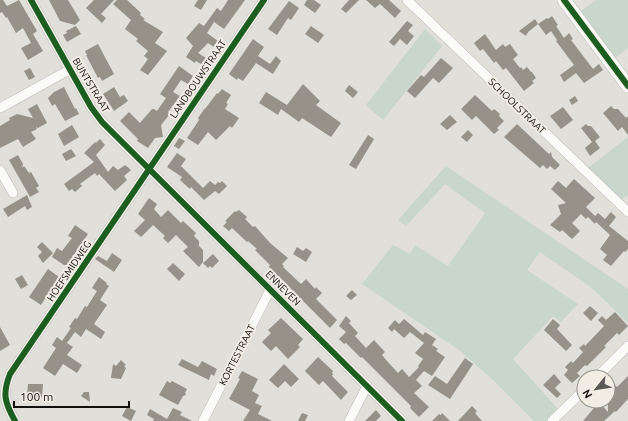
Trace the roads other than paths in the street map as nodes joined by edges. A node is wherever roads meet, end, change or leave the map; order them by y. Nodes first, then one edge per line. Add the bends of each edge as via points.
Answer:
1 (31, 0) edge
2 (264, 0) edge
3 (406, 0) edge
4 (564, 0) edge
5 (69, 70) junction
6 (628, 86) edge
7 (0, 108) edge
8 (149, 169) junction
9 (0, 170) edge
10 (13, 193) dead end
11 (628, 212) edge
12 (270, 290) junction
13 (628, 346) edge
14 (604, 369) edge
15 (3, 382) edge
16 (367, 386) junction
17 (576, 398) edge
18 (15, 421) edge
19 (203, 421) edge
20 (349, 421) edge
21 (402, 421) edge
22 (552, 421) edge

1 - 5 street, BUNTSTRAAT
2 - 8 street, LANDBOUWSTRAAT
3 - 11 street, SCHOOLSTRAAT
4 - 6 main road
5 - 7 street
5 - 8 street, BUNTSTRAAT via 102,122
8 - 12 street, ENNEVEN
8 - 15 street, HOEFSMIDWEG
9 - 10 street
12 - 16 street, ENNEVEN
12 - 19 street, KORTESTRAAT
13 - 14 street
15 - 18 street via 5,400
16 - 20 street
16 - 21 street, ENNEVEN
17 - 22 street

